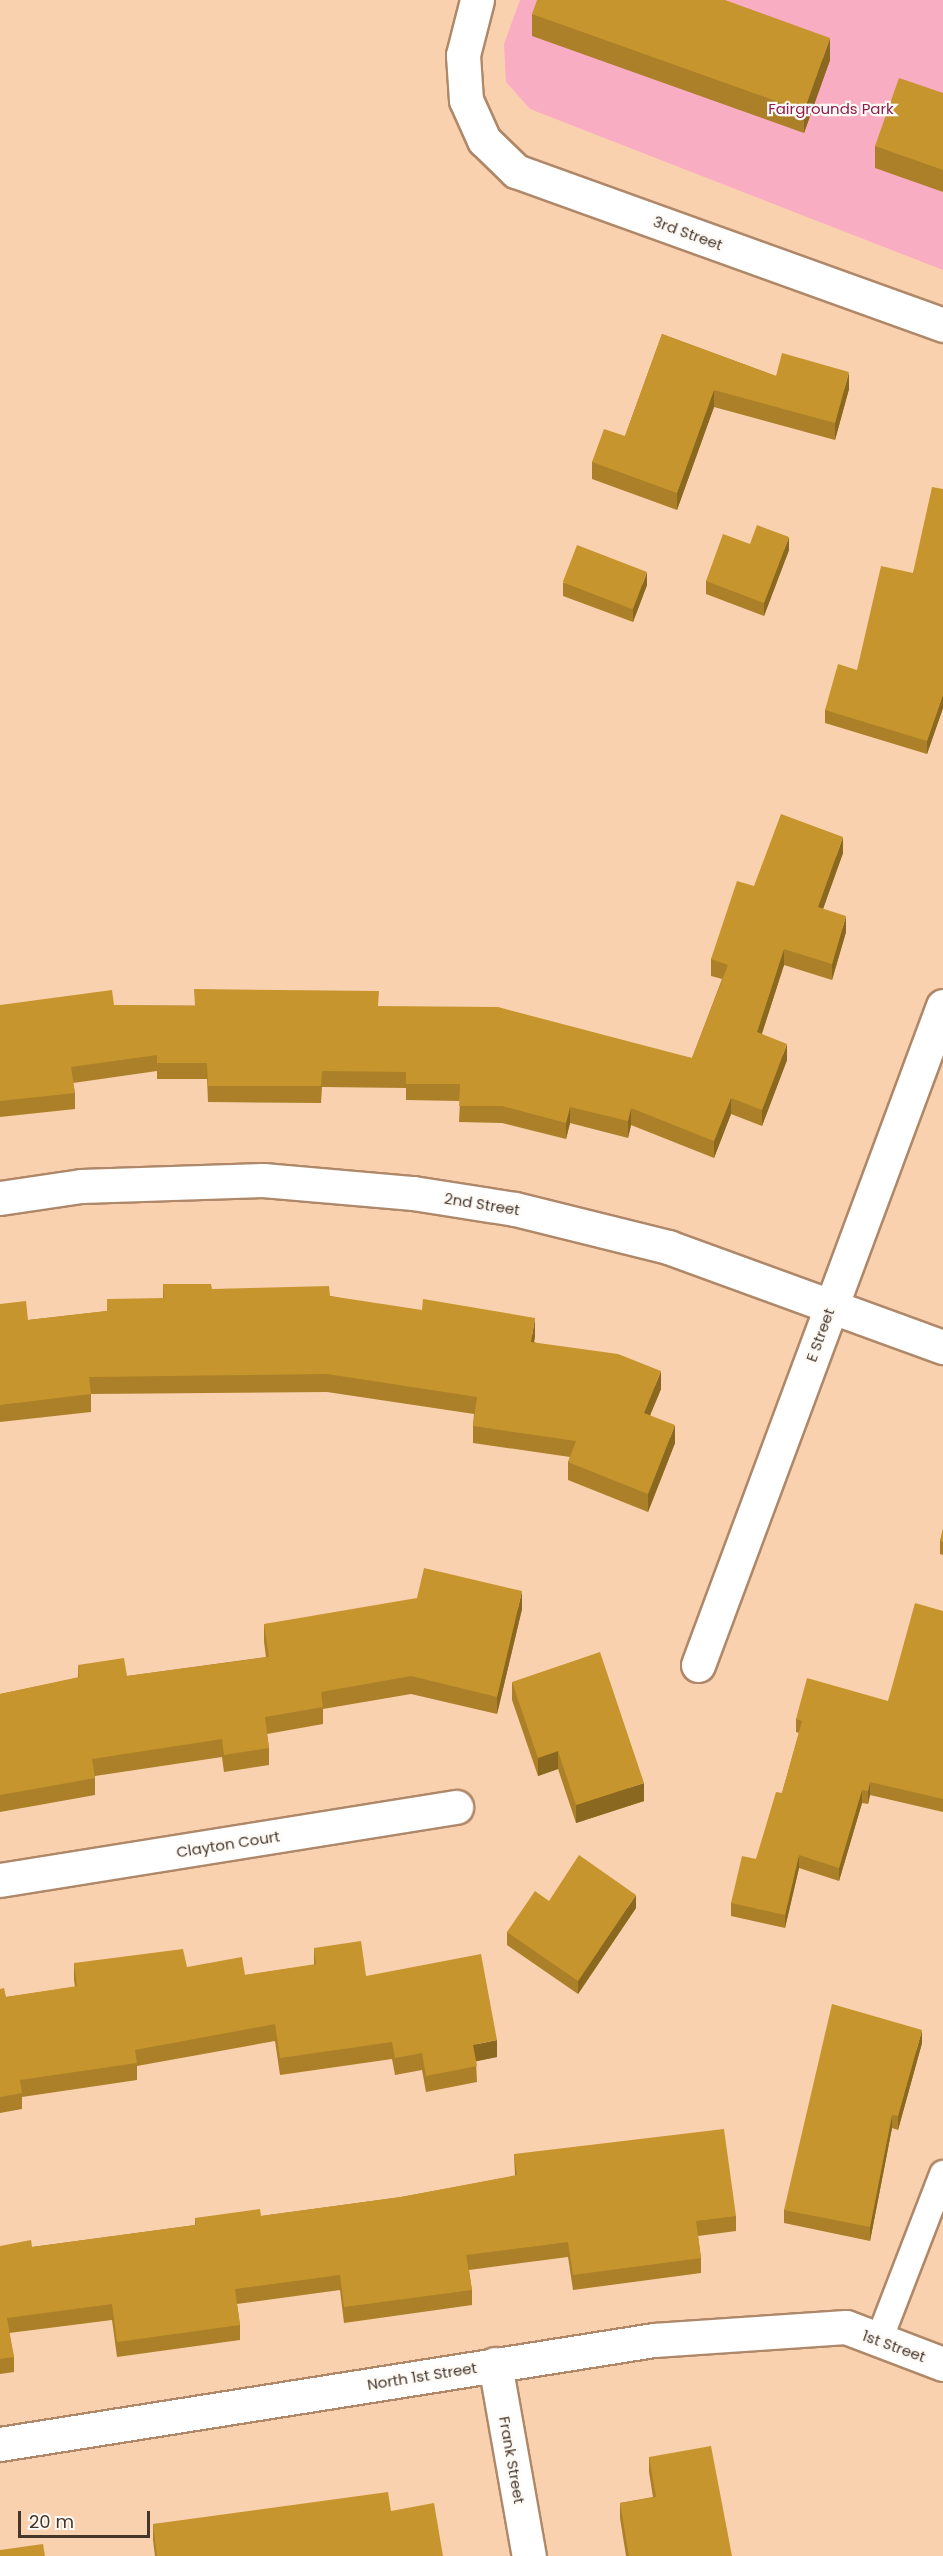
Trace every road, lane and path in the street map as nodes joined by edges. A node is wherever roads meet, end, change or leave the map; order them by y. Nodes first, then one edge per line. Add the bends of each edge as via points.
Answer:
1 (477, 0) edge
2 (943, 325) edge
3 (943, 1006) edge
4 (0, 1198) edge
5 (830, 1306) junction
6 (943, 1347) edge
7 (698, 1665) dead end
8 (456, 1807) dead end
9 (0, 1880) edge
10 (943, 2174) edge
11 (846, 2327) joint
12 (879, 2340) junction
13 (495, 2364) junction
14 (943, 2364) edge
15 (0, 2444) edge
16 (529, 2556) edge

1 - 2 street, 3rd Street via 463,55 466,100 484,140 516,171
3 - 5 street, E Street
4 - 5 street, 2nd Street via 81,1186 174,1181 263,1180 413,1193 515,1209 668,1247
5 - 6 street, 2nd Street
5 - 7 street, E Street
8 - 9 street, Clayton Court
10 - 12 lane
11 - 12 street, 1st Street
11 - 13 street, North 1st Street via 654,2340
12 - 14 street, 1st Street
13 - 15 street, North 1st Street
13 - 16 street, Frank Street

